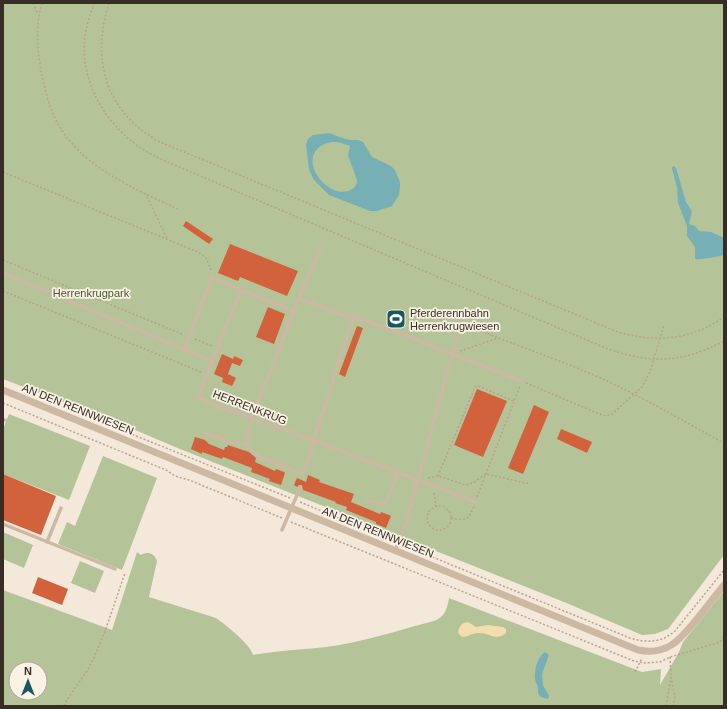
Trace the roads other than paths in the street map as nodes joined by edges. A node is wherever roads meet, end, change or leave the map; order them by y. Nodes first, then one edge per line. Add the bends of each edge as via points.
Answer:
1 (321, 247) dead end
2 (3, 273) edge
3 (241, 290) junction
4 (299, 298) junction
5 (469, 308) dead end
6 (294, 311) junction
7 (354, 316) junction
8 (184, 350) junction
9 (452, 354) junction
10 (212, 361) junction
11 (521, 382) road end
12 (3, 390) edge
13 (252, 418) junction
14 (203, 432) dead end
15 (314, 440) junction
16 (245, 444) junction
17 (398, 472) junction
18 (419, 480) junction
19 (300, 488) dead end
20 (367, 501) dead end
21 (476, 502) road end
22 (61, 508) dead end
23 (292, 509) junction
24 (3, 524) edge
25 (282, 530) dead end
26 (47, 542) junction
27 (395, 551) junction
28 (115, 569) dead end
29 (724, 585) edge

1 - 4 lane
2 - 8 lane
3 - 6 lane
3 - 8 lane via 212,277
3 - 10 lane, HERRENKRUG
4 - 6 lane
4 - 7 lane via 342,315
5 - 9 lane
6 - 13 lane
7 - 9 lane
7 - 15 lane
8 - 10 lane
9 - 11 lane
9 - 18 lane
10 - 13 lane, HERRENKRUG via 198,397
12 - 23 street, AN DEN RENNWIESEN
13 - 15 lane, HERRENKRUG
13 - 16 lane
14 - 16 lane via 229,442
15 - 16 lane via 305,470 301,473 262,458
15 - 17 lane, HERRENKRUG
17 - 18 lane, HERRENKRUG
17 - 20 lane via 387,502
18 - 21 lane, HERRENKRUG
18 - 27 lane
19 - 23 lane
22 - 26 lane
23 - 25 lane
23 - 27 street, AN DEN RENNWIESEN
24 - 26 lane
26 - 28 lane
27 - 29 street, AN DEN RENNWIESEN via 630,648 652,652 679,640

